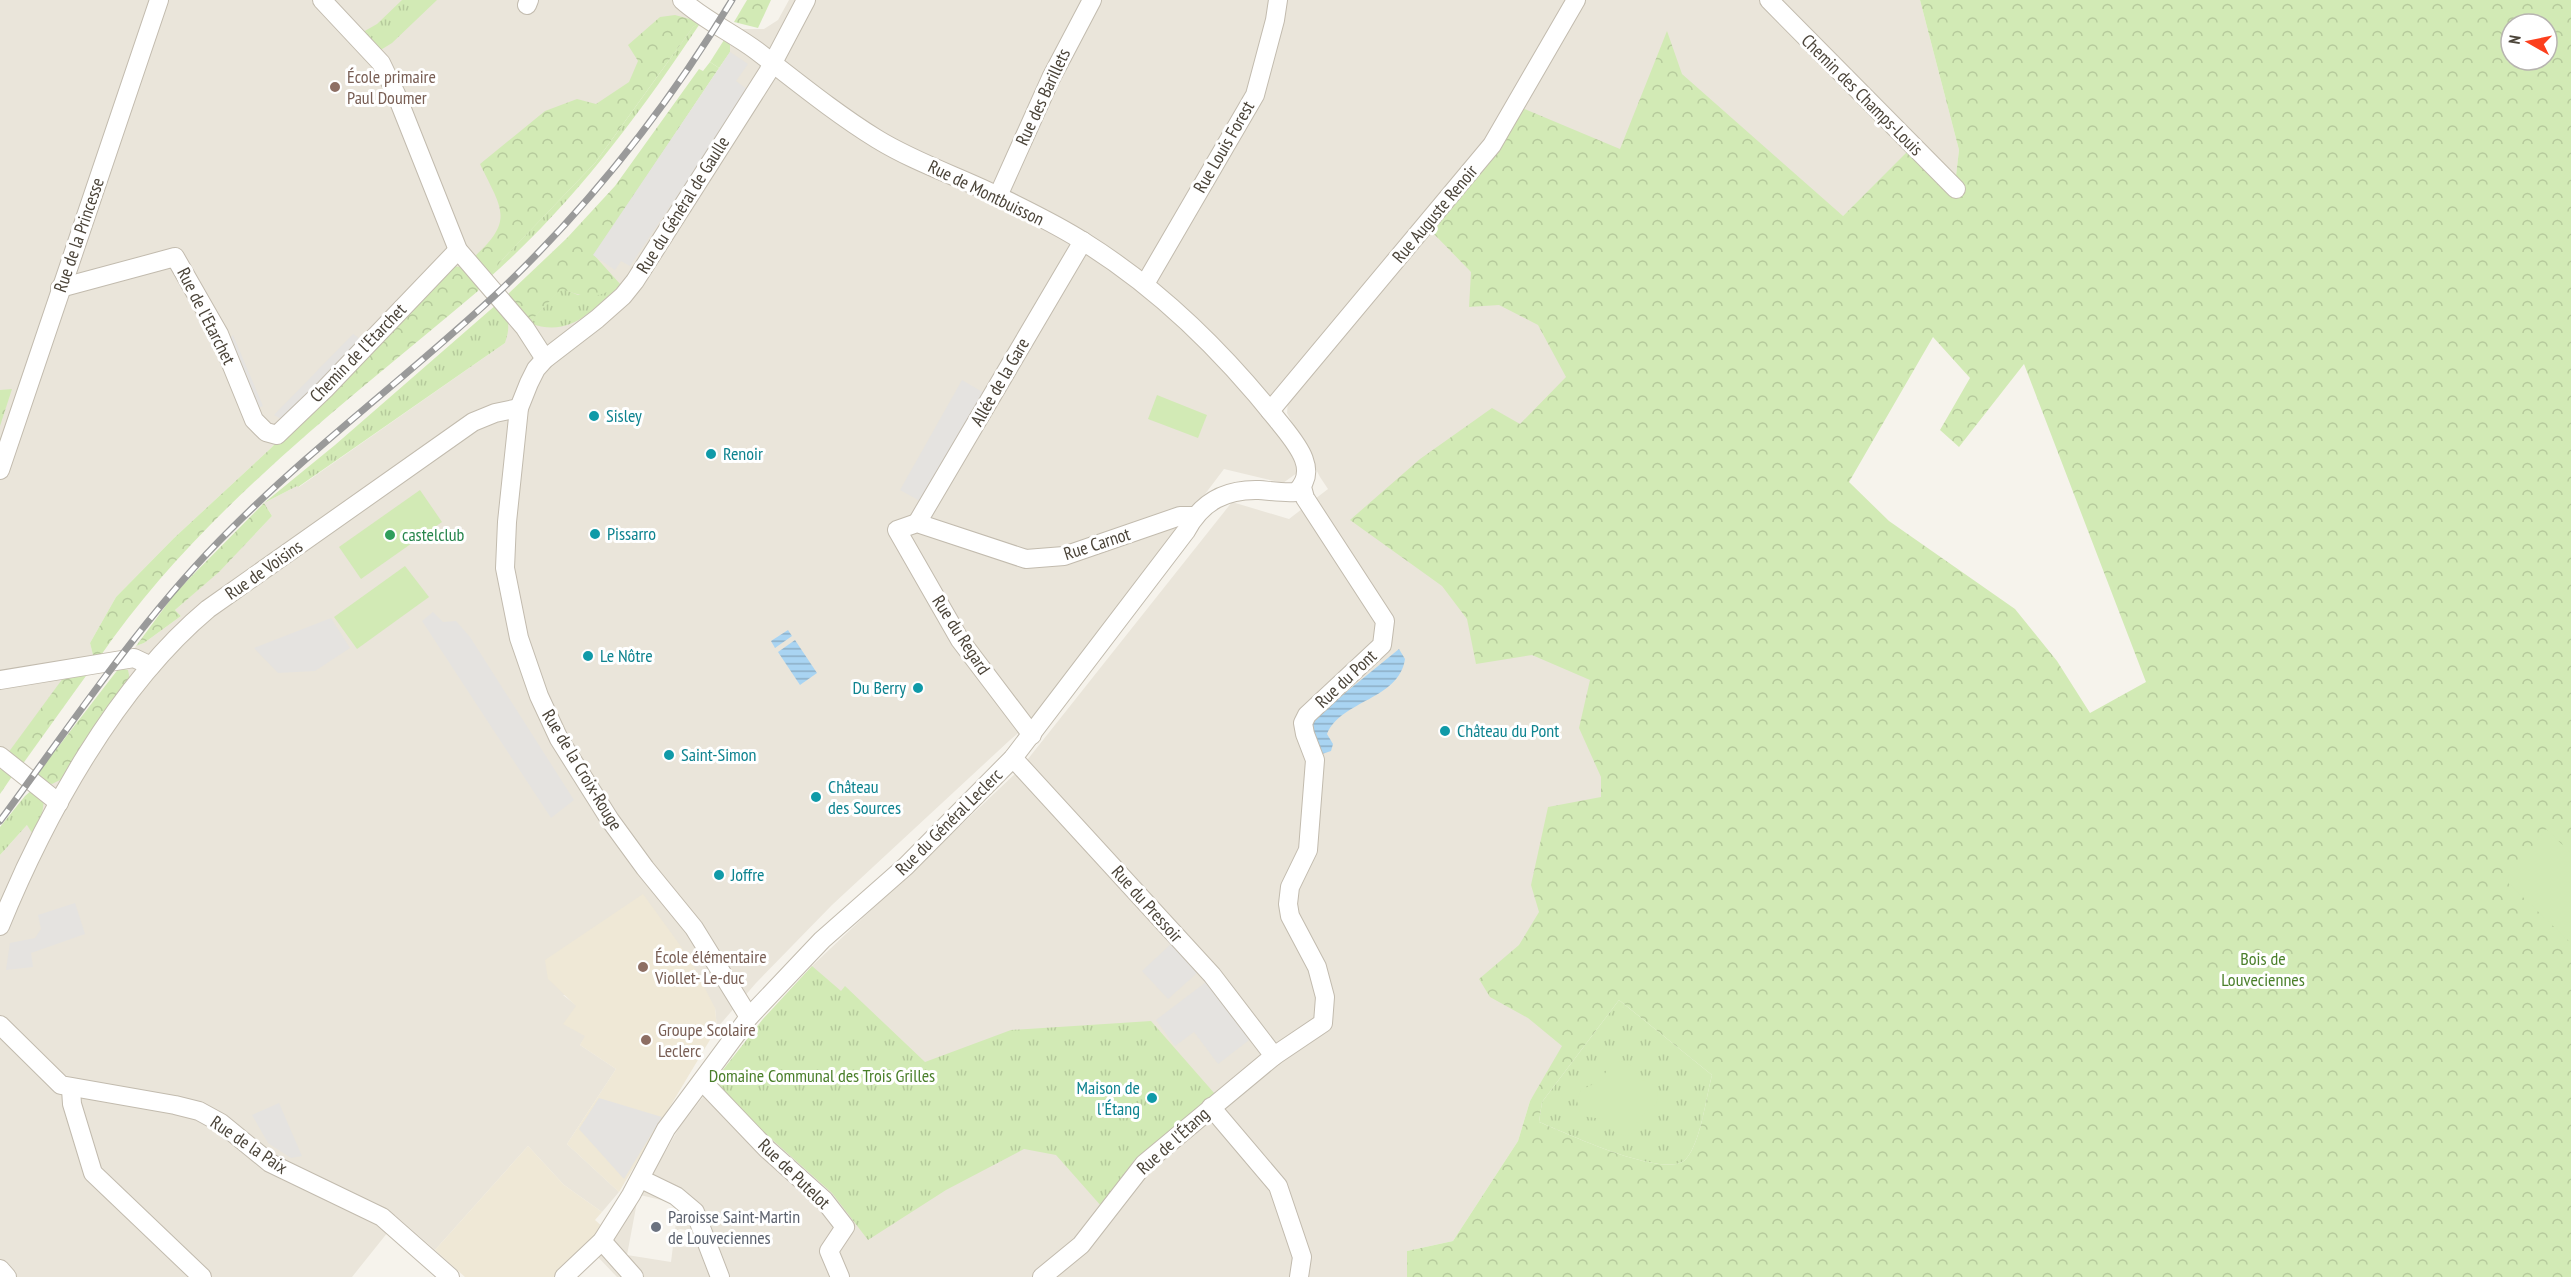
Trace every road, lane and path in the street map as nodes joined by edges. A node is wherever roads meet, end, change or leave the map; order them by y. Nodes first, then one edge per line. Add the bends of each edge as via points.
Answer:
1 (159, 0) edge
2 (322, 0) edge
3 (682, 0) edge
4 (806, 0) edge
5 (1092, 0) edge
6 (1278, 0) edge
7 (1576, 0) edge
8 (1768, 0) edge
9 (772, 64) junction
10 (1956, 189) dead end
11 (998, 196) junction
12 (1083, 241) junction
13 (458, 249) junction
14 (1145, 284) junction
15 (60, 288) junction
16 (545, 359) junction
17 (529, 383) joint
18 (519, 408) junction
19 (1270, 411) junction
20 (254, 420) joint
21 (0, 470) edge
22 (1302, 487) junction
23 (1194, 516) junction
24 (917, 523) junction
25 (151, 666) junction
26 (0, 680) edge
27 (1032, 735) junction
28 (0, 756) edge
29 (1013, 758) junction
30 (59, 803) junction
31 (0, 926) edge
32 (749, 1017) junction
33 (1323, 1023) joint
34 (0, 1025) edge
35 (8, 1044) edge
36 (1274, 1056) junction
37 (702, 1081) junction
38 (70, 1089) junction
39 (1211, 1107) junction
40 (641, 1179) junction
41 (602, 1241) junction
42 (0, 1269) edge
43 (449, 1276) edge
44 (7, 1277) edge
45 (202, 1277) edge
46 (564, 1277) edge
47 (634, 1277) edge
48 (720, 1277) edge
49 (840, 1277) edge
50 (1042, 1277) edge
51 (1299, 1277) edge

1 - 15 street, Rue de la Princesse
2 - 13 street via 381,63
3 - 9 street, Rue de Montbuisson
4 - 9 street, Rue du Général de Gaulle
5 - 11 street, Rue des Barillets via 1051,78
6 - 14 street, Rue Louis Forest via 1255,94
7 - 19 street, Rue Auguste Renoir via 1492,145
8 - 10 street, Chemin des Champs-Louis
9 - 11 street, Rue de Montbuisson via 893,149
9 - 16 street, Rue du Général de Gaulle via 635,281 597,319
11 - 12 street, Rue de Montbuisson
12 - 14 street, Rue de Montbuisson
12 - 24 street, Allée de la Gare
13 - 16 street via 525,328
13 - 20 street, Chemin de l'Etarchet via 277,435 266,432
14 - 19 street, Rue de Montbuisson via 1190,324
15 - 20 street, Rue de l'Etarchet via 175,257 219,334
15 - 21 street, Rue de la Princesse
16 - 17 street, Rue du Général de Gaulle
17 - 18 street, Rue de la Croix-Rouge
18 - 25 street, Rue de Voisins via 495,413 463,429 208,609
18 - 32 street, Rue de la Croix-Rouge via 505,568 519,638 539,696 559,739 610,820 694,928
19 - 22 street via 1299,447 1307,470
22 - 23 street, Rue du Général Leclerc via 1288,493 1224,493
22 - 33 street, Rue du Pont via 1305,498 1385,621 1382,645 1307,715 1304,723 1315,760 1308,850 1290,887 1288,904 1290,916 1317,967 1325,997
23 - 24 street, Rue Carnot via 1180,516 1064,556 1026,559
23 - 27 street, Rue du Général Leclerc
24 - 27 street, Rue du Regard via 897,530 960,640
25 - 26 street via 134,658
25 - 30 street, Rue de Voisins via 99,738
27 - 29 street, Rue du Général Leclerc
28 - 30 street
29 - 32 street, Rue du Général Leclerc via 906,866 822,940
29 - 36 street, Rue du Pressoir via 1212,975
30 - 31 street, Rue de Voisins
32 - 37 street, Rue du Général Leclerc
33 - 36 street, Rue de l'Étang
34 - 35 street, Rue de la Paix
35 - 38 street, Rue de la Paix
36 - 39 street, Rue de l'Étang
37 - 40 street, Rue du Général Leclerc via 666,1129
37 - 49 street, Rue de Putelot via 767,1149 824,1200 845,1227 829,1251
38 - 43 street, Rue de la Paix via 199,1111 221,1123 270,1162 382,1217
38 - 45 street via 93,1173
39 - 50 street, Rue de l'Étang via 1139,1168 1081,1245
39 - 51 street via 1278,1186 1302,1257
40 - 41 street, Rue du Général Leclerc
40 - 48 street via 676,1196 695,1212
41 - 46 street, Rue du Général Leclerc
41 - 47 street
42 - 44 street

